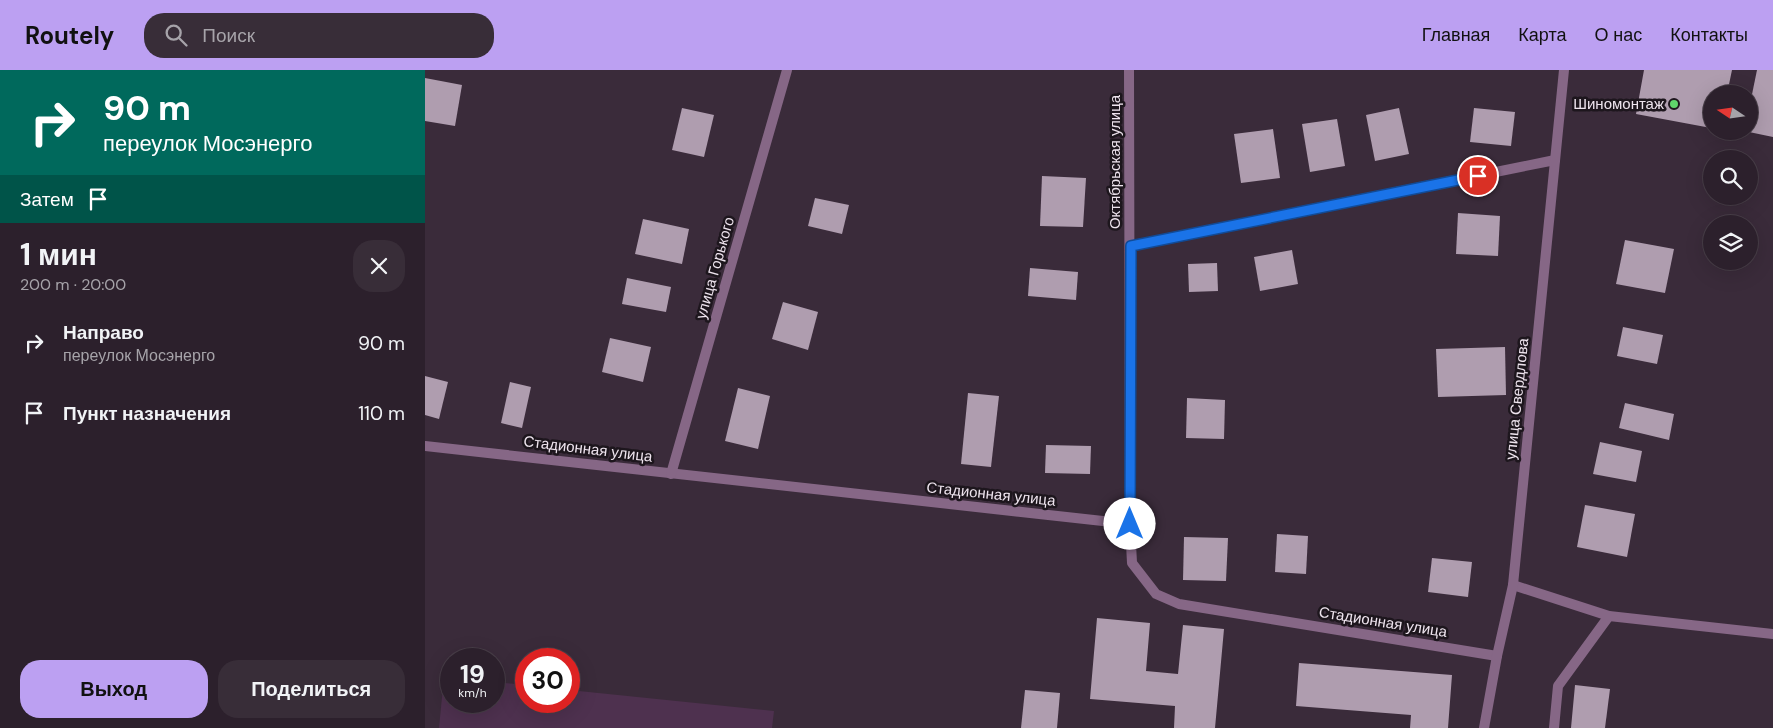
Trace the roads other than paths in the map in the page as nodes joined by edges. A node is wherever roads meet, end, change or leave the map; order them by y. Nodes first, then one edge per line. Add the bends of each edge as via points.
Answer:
1 (787, 70) edge
2 (1129, 70) edge
3 (1564, 70) edge
4 (1555, 160) junction
5 (1131, 246) junction
6 (425, 446) edge
7 (671, 474) junction
8 (1130, 524) junction
9 (1513, 585) junction
10 (1609, 616) junction
11 (1773, 634) edge
12 (1497, 656) junction
13 (1484, 728) edge
14 (1554, 728) edge

1 - 7 street, улица Горького
2 - 5 street, Октябрьская улица
3 - 4 street, улица Свердлова
4 - 5 street
4 - 9 street, улица Свердлова
5 - 8 street, Октябрьская улица
6 - 7 street, Стадионная улица
7 - 8 street, Стадионная улица
8 - 12 street, Стадионная улица via 1132,563 1156,594 1179,604
9 - 10 street
9 - 12 street, улица Свердлова
10 - 11 street
10 - 14 street via 1558,686
12 - 13 street, улица Свердлова

